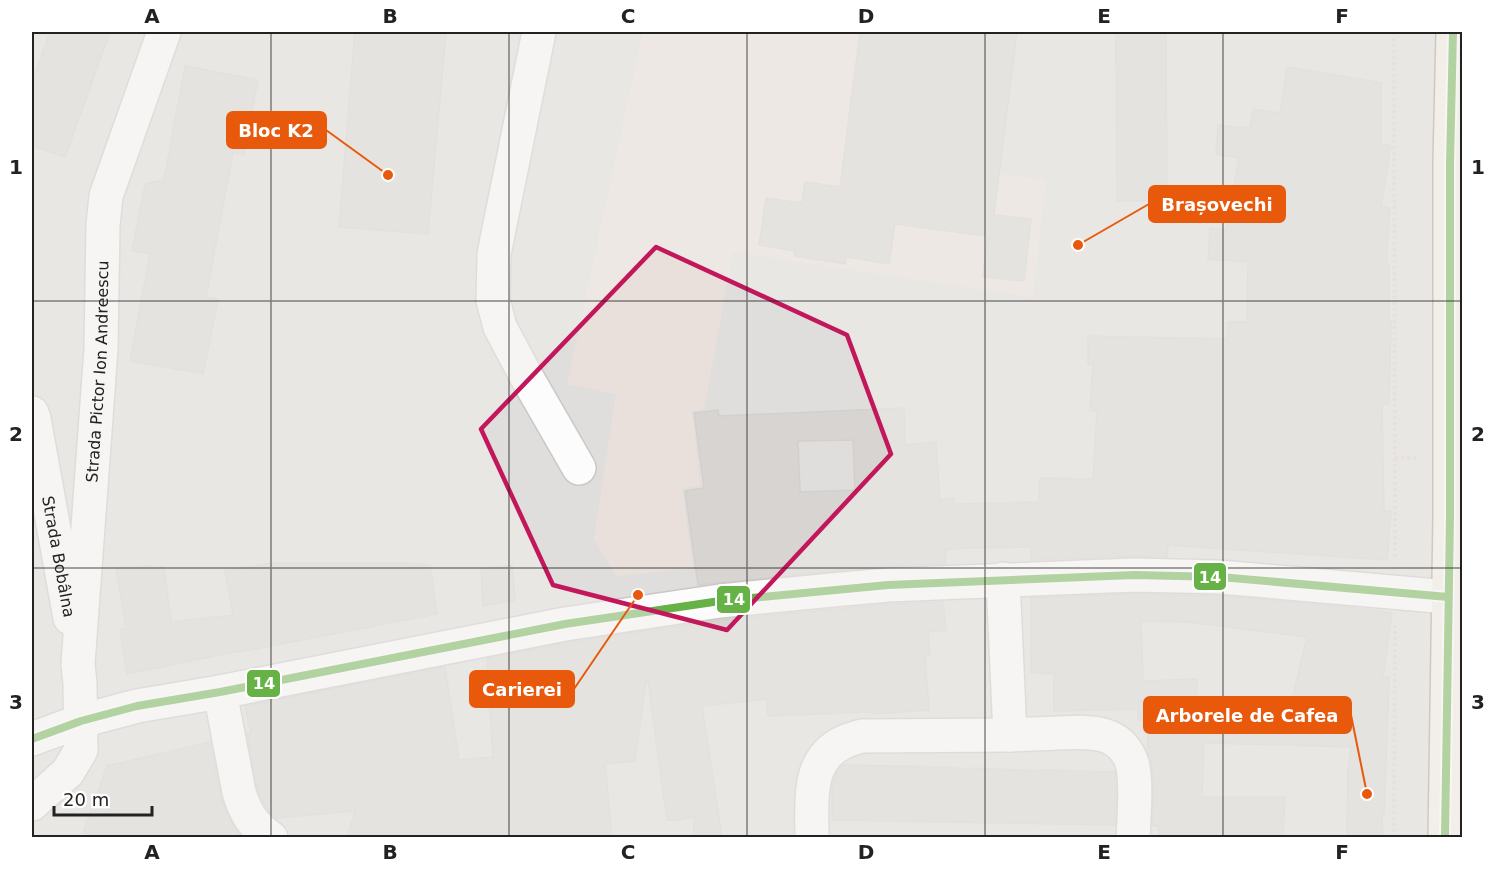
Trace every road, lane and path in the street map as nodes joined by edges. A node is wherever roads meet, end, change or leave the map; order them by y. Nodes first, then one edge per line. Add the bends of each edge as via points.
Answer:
1 (164, 32) edge
2 (539, 32) edge
3 (1394, 32) edge
4 (1453, 32) edge
5 (1457, 196) edge
6 (32, 413) edge
7 (579, 468) dead end
8 (1456, 516) edge
9 (1003, 579) junction
10 (1395, 593) junction
11 (1448, 597) junction
12 (78, 664) junction
13 (220, 692) junction
14 (81, 721) junction
15 (1011, 735) junction
16 (32, 739) edge
17 (32, 804) edge
18 (271, 837) edge
19 (812, 837) edge
20 (1133, 837) edge
21 (1394, 837) edge
22 (1445, 837) edge

1 - 12 street, Strada Pictor Ion Andreescu via 106,196 101,349
2 - 7 street via 494,254 493,300 500,327
3 - 10 path
4 - 5 main road via 1450,163
5 - 8 main road
6 - 12 street, Strada Bobâlna
8 - 11 main road
9 - 10 street via 1220,577
9 - 13 street via 832,590 645,611
9 - 15 street
10 - 11 street
10 - 21 path
11 - 22 main road
12 - 14 street, Strada Pictor Ion Andreescu
13 - 14 street via 137,706
13 - 18 street via 244,807 254,823
14 - 16 street
14 - 17 street, Strada Pictor Ion Andreescu via 81,750 68,772
15 - 19 street via 862,736 841,743 827,753 814,773
15 - 20 street via 1089,732 1122,744 1132,763

